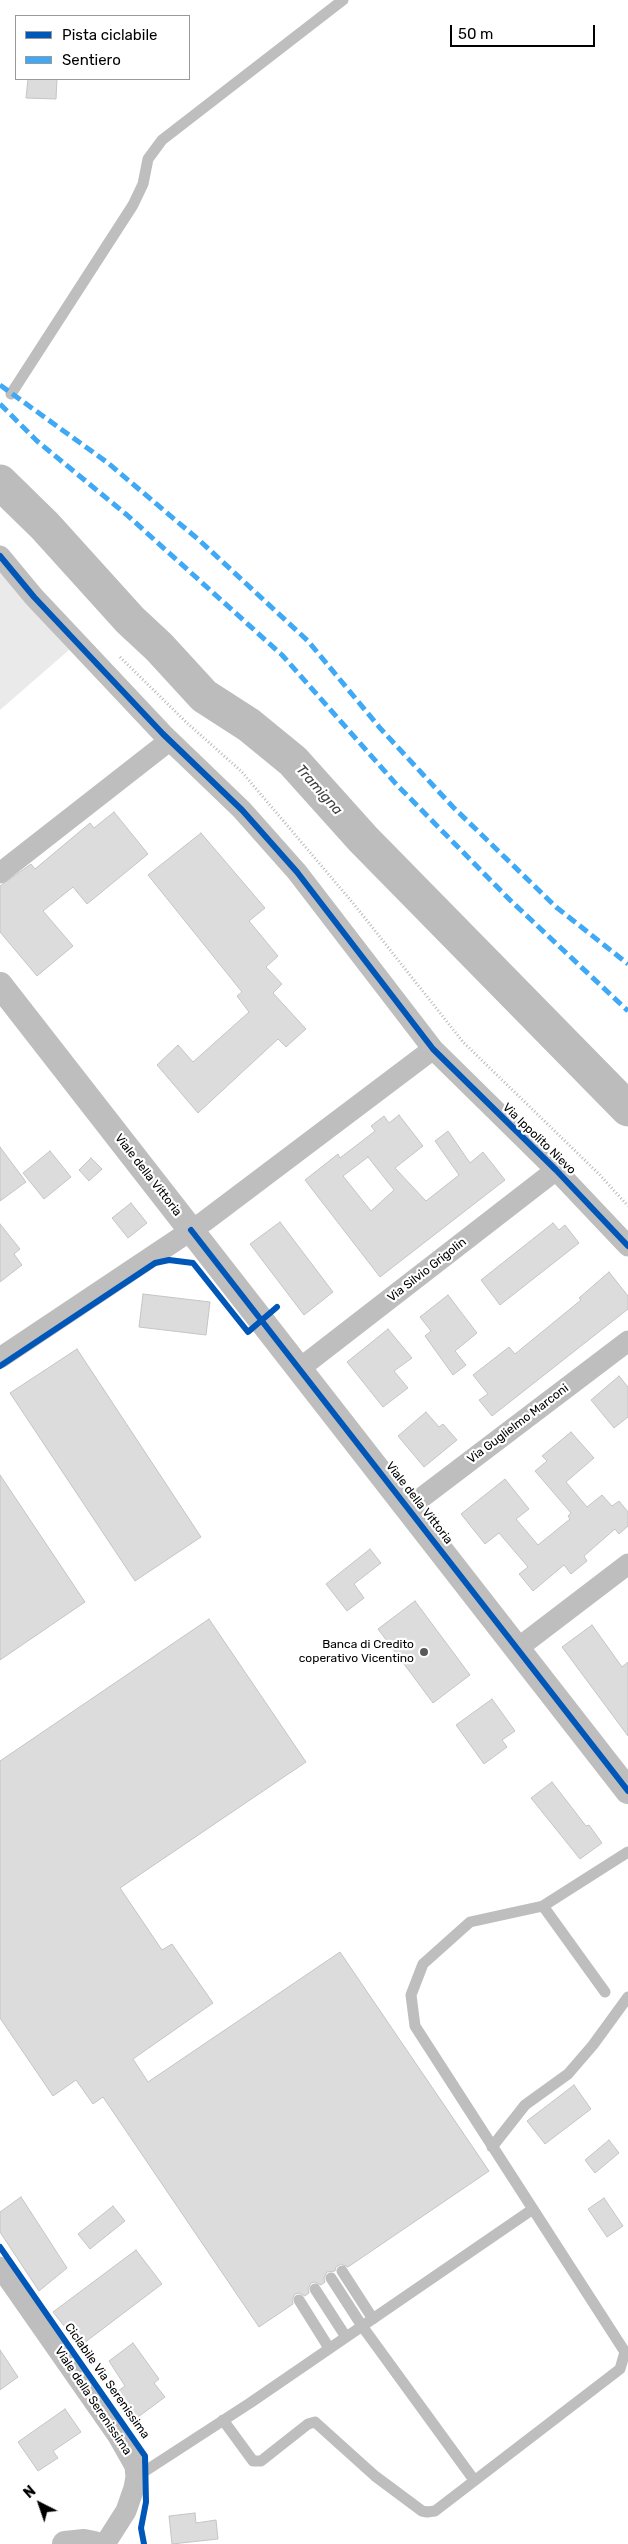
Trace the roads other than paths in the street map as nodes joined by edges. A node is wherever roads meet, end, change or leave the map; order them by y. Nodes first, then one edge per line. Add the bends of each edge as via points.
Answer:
1 (343, 0) edge
2 (11, 394) dead end
3 (0, 556) edge
4 (169, 740) junction
5 (0, 874) edge
6 (0, 985) edge
7 (433, 1049) junction
8 (556, 1170) junction
9 (191, 1230) junction
10 (628, 1246) edge
11 (628, 1341) edge
12 (0, 1358) edge
13 (299, 1369) junction
14 (408, 1508) junction
15 (628, 1564) edge
16 (518, 1648) junction
17 (628, 1791) edge
18 (628, 1852) edge
19 (543, 1906) junction
20 (605, 1992) dead end
21 (628, 1997) edge
22 (492, 2147) junction
23 (533, 2208) junction
24 (0, 2267) edge
25 (320, 2285) junction
26 (351, 2333) junction
27 (223, 2420) junction
28 (133, 2465) junction
29 (474, 2480) junction
30 (66, 2544) edge
31 (94, 2544) edge
32 (105, 2544) edge

1 - 2 lane via 162,140 148,159 143,184 133,205
3 - 4 street, Via Ippolito Nievo via 34,597
4 - 5 street
4 - 7 street, Via Ippolito Nievo via 242,810 297,872
6 - 9 street, Viale della Vittoria
7 - 8 street, Via Ippolito Nievo
7 - 9 street
8 - 10 street, Via Ippolito Nievo
8 - 13 street, Via Silvio Grigolin
9 - 12 street
9 - 13 street, Viale della Vittoria
11 - 14 street, Via Guglielmo Marconi
13 - 14 street, Viale della Vittoria
14 - 16 street, Viale della Vittoria
15 - 16 street
16 - 17 street, Viale della Vittoria
18 - 19 lane
19 - 20 lane
19 - 22 lane via 470,1922 423,1964 411,1995 415,2026
21 - 22 lane via 594,2046 568,2074 525,2105
22 - 23 lane
23 - 26 lane
23 - 29 lane via 625,2352 624,2361 620,2369
24 - 28 street, Viale della Serenissima
25 - 26 lane
25 - 26 lane
25 - 26 lane
26 - 27 lane
26 - 29 lane
27 - 28 lane
27 - 29 lane via 253,2461 261,2461 315,2422 375,2476 422,2511 435,2510
28 - 32 street via 126,2511
30 - 31 street

